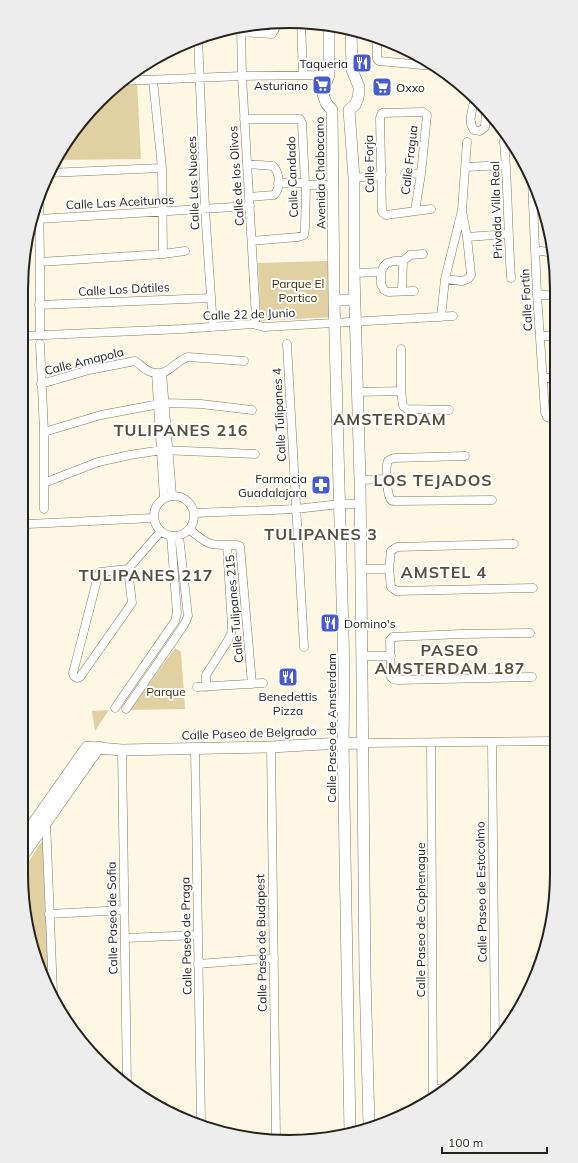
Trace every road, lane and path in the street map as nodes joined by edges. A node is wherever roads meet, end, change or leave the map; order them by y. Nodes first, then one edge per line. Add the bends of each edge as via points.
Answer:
1 (274, 29) edge
2 (301, 29) edge
3 (251, 31) edge
4 (329, 31) edge
5 (241, 32) edge
6 (351, 36) edge
7 (198, 44) edge
8 (377, 44) edge
9 (423, 65) edge
10 (303, 75) junction
11 (329, 75) junction
12 (242, 76) junction
13 (200, 78) junction
14 (153, 80) junction
15 (132, 81) edge
16 (474, 104) edge
17 (332, 110) junction
18 (349, 110) junction
19 (425, 113) joint
20 (485, 118) edge
21 (244, 119) junction
22 (504, 141) dead end
23 (467, 142) dead end
24 (248, 164) junction
25 (506, 165) junction
26 (466, 167) junction
27 (162, 168) junction
28 (56, 173) edge
29 (405, 173) dead end
30 (421, 174) junction
31 (382, 175) junction
32 (354, 178) junction
33 (278, 183) junction
34 (306, 184) junction
35 (334, 185) junction
36 (533, 196) edge
37 (249, 197) junction
38 (250, 206) junction
39 (533, 206) junction
40 (537, 207) edge
41 (206, 209) junction
42 (431, 209) dead end
43 (462, 210) junction
44 (415, 211) junction
45 (163, 212) junction
46 (39, 215) edge
47 (39, 219) junction
48 (508, 234) junction
49 (467, 237) junction
50 (252, 241) junction
51 (535, 250) junction
52 (185, 251) dead end
53 (547, 252) edge
54 (163, 254) junction
55 (423, 254) dead end
56 (403, 261) junction
57 (40, 262) junction
58 (382, 269) junction
59 (354, 272) junction
60 (511, 278) dead end
61 (445, 279) junction
62 (402, 291) junction
63 (414, 291) dead end
64 (537, 294) junction
65 (550, 295) edge
66 (210, 298) junction
67 (334, 300) junction
68 (355, 300) junction
69 (39, 305) junction
70 (453, 316) dead end
71 (441, 317) junction
72 (356, 322) junction
73 (253, 324) junction
74 (335, 324) junction
75 (213, 327) junction
76 (40, 335) junction
77 (540, 335) junction
78 (28, 336) edge
79 (550, 336) edge
80 (40, 344) dead end
81 (287, 344) dead end
82 (401, 349) dead end
83 (244, 361) dead end
84 (159, 373) junction
85 (543, 377) junction
86 (550, 378) edge
87 (41, 384) junction
88 (401, 391) junction
89 (358, 392) junction
90 (161, 404) junction
91 (252, 410) dead end
92 (449, 410) dead end
93 (550, 417) edge
94 (44, 432) junction
95 (165, 450) junction
96 (255, 454) dead end
97 (465, 456) dead end
98 (386, 478) junction
99 (360, 480) junction
100 (44, 483) junction
101 (168, 496) junction
102 (492, 500) dead end
103 (340, 504) junction
104 (360, 504) junction
105 (44, 509) dead end
106 (296, 509) junction
107 (195, 513) junction
108 (153, 518) junction
109 (28, 524) dead end
110 (189, 529) junction
111 (161, 531) junction
112 (175, 536) junction
113 (514, 544) dead end
114 (227, 545) junction
115 (128, 569) junction
116 (360, 569) junction
117 (389, 569) junction
118 (533, 588) dead end
119 (530, 633) dead end
120 (304, 647) dead end
121 (362, 656) junction
122 (391, 656) junction
123 (532, 677) dead end
124 (263, 683) dead end
125 (252, 684) junction
126 (197, 687) dead end
127 (206, 687) junction
128 (115, 708) dead end
129 (126, 709) dead end
130 (550, 742) edge
131 (343, 743) junction
132 (362, 743) junction
133 (431, 743) junction
134 (492, 743) junction
135 (99, 747) junction
136 (271, 747) junction
137 (195, 748) junction
138 (122, 750) junction
139 (43, 818) junction
140 (28, 834) edge
141 (28, 845) edge
142 (124, 910) junction
143 (49, 914) junction
144 (198, 935) junction
145 (125, 938) junction
146 (274, 958) junction
147 (198, 964) junction
148 (52, 982) edge
149 (495, 1034) edge
150 (127, 1078) edge
151 (433, 1092) edge
152 (201, 1119) edge
153 (369, 1122) edge
154 (350, 1128) edge
155 (276, 1134) edge

1 - 3 street via 274,32 269,34
2 - 10 street
4 - 11 main road, Avenida Chabacano
5 - 12 street, Calle de los Olivos
6 - 18 main road via 352,70 359,91 355,105
7 - 13 street, Calle Las Nueces
8 - 9 street via 379,61
10 - 11 street
10 - 12 street
11 - 17 main road, Avenida Chabacano via 323,94
12 - 13 street
12 - 21 street, Calle de los Olivos
13 - 14 street
13 - 41 street, Calle Las Nueces
14 - 15 street
14 - 27 street
16 - 20 street via 471,126 474,130 483,130
17 - 18 main road
17 - 35 main road, Avenida Chabacano
18 - 32 main road
19 - 30 street, Calle Fragua via 427,115
19 - 31 street, Calle Forja via 381,114
21 - 24 street, Calle de los Olivos
21 - 34 street, Calle Candado via 300,119
22 - 25 street, Privada Villa Real
23 - 26 street
24 - 33 street via 272,165 276,170
24 - 37 street, Calle de los Olivos
25 - 26 street
25 - 48 street, Privada Villa Real
26 - 43 street
27 - 28 street
27 - 45 street
29 - 30 street
30 - 44 street, Calle Fragua
31 - 32 street
31 - 44 street, Calle Forja via 381,210 384,214
32 - 59 main road
33 - 34 street
33 - 37 street via 274,195
34 - 35 street
34 - 50 street, Calle Candado via 304,235
35 - 67 main road, Avenida Chabacano
36 - 39 street, Calle Fortín
37 - 38 street, Calle de los Olivos
38 - 41 street, Calle Las Aceitunas
38 - 50 street, Calle de los Olivos
39 - 40 street
39 - 51 street, Calle Fortín
41 - 45 street, Calle Las Aceitunas
41 - 66 street, Calle Las Nueces
42 - 44 street
43 - 49 street
43 - 61 street
45 - 47 street, Calle Las Aceitunas
45 - 54 street
46 - 47 street
47 - 57 street
48 - 49 street
48 - 60 street, Privada Villa Real
49 - 61 street via 471,276 462,281
50 - 73 street, Calle de los Olivos via 256,318
51 - 53 street
51 - 64 street, Calle Fortín
52 - 54 street
54 - 57 street
55 - 56 street via 410,255
56 - 58 street via 394,261
56 - 62 street
57 - 69 street
58 - 59 street
58 - 62 street via 381,284 384,290
59 - 68 main road
61 - 71 street
62 - 63 street
64 - 65 street
64 - 77 street, Calle Fortín
66 - 69 street, Calle Los Dátiles
66 - 75 street, Calle Las Nueces
67 - 68 main road
67 - 74 main road, Avenida Chabacano
68 - 72 main road
69 - 76 street
70 - 71 street, Calle 22 de Junio
71 - 72 street, Calle 22 de Junio
72 - 74 street, Calle 22 de Junio
72 - 89 main road
73 - 74 street, Calle 22 de Junio via 264,327
73 - 75 street, Calle 22 de Junio
74 - 103 main road, Calle Paseo de Amsterdam
75 - 76 street, Calle 22 de Junio
76 - 78 street, Calle 22 de Junio
77 - 79 street
77 - 85 street, Calle Fortín
80 - 87 street
81 - 106 street, Calle Tulipanes 4
82 - 88 street
83 - 84 street via 188,358
84 - 87 street, Calle Amapola via 145,369 134,361 89,370
84 - 90 street
85 - 86 street
85 - 93 street, Calle Fortín via 545,412
87 - 94 street
88 - 89 street
88 - 92 street via 403,406 407,409
89 - 99 main road
90 - 91 street via 201,404
90 - 94 street via 101,415
90 - 95 street
94 - 100 street
95 - 96 street
95 - 100 street via 98,462
95 - 101 street
97 - 98 street via 394,458 388,462
98 - 99 street
98 - 102 street via 389,498 395,502
99 - 104 main road
100 - 105 street
101 - 107 street via 178,495 185,498
101 - 108 street via 157,505
103 - 104 street
103 - 106 street
103 - 131 main road, Calle Paseo de Amsterdam
104 - 116 main road
106 - 107 street
106 - 120 street, Calle Tulipanes 4
107 - 110 street via 195,519
108 - 109 street
108 - 111 street
110 - 112 street
110 - 114 street, Calle Tulipanes 215 via 208,543
111 - 112 street
111 - 115 street
112 - 128 street via 175,621
112 - 129 street via 188,616
113 - 117 street via 397,547 391,551
114 - 125 street, Calle Tulipanes 215 via 240,546
114 - 127 street, Calle Tulipanes 215 via 231,634 206,674
115 - 115 street via 100,572 98,576 72,673 77,678 132,603
116 - 117 street
116 - 121 main road
117 - 118 street via 391,587 396,591
119 - 122 street via 397,636 390,640
121 - 122 street
121 - 132 main road
122 - 123 street via 391,677 397,680
124 - 125 street
125 - 127 street
126 - 127 street
130 - 134 street, Calle Paseo de Belgrado
131 - 132 main road, Calle Paseo de Belgrado
131 - 136 main road, Calle Paseo de Belgrado
131 - 154 main road, Calle Paseo de Amsterdam
132 - 133 street, Calle Paseo de Belgrado
132 - 153 main road
133 - 134 street, Calle Paseo de Belgrado
133 - 151 street, Calle Paseo de Cophenague
134 - 149 street, Calle Paseo de Estocolmo
135 - 138 main road, Calle Paseo de Belgrado
135 - 139 main road
135 - 139 main road, Calle Paseo de Belgrado via 87,747
136 - 137 main road, Calle Paseo de Belgrado
136 - 146 street, Calle Paseo de Budapest
137 - 138 main road, Calle Paseo de Belgrado
137 - 144 street, Calle Paseo de Praga
138 - 142 street, Calle Paseo de Sofia
139 - 140 main road
139 - 141 main road
139 - 143 street
142 - 143 street
142 - 145 street, Calle Paseo de Sofia
143 - 148 street
144 - 145 street
144 - 147 street, Calle Paseo de Praga
145 - 150 street, Calle Paseo de Sofia
146 - 147 street
146 - 155 street, Calle Paseo de Budapest
147 - 152 street, Calle Paseo de Praga

